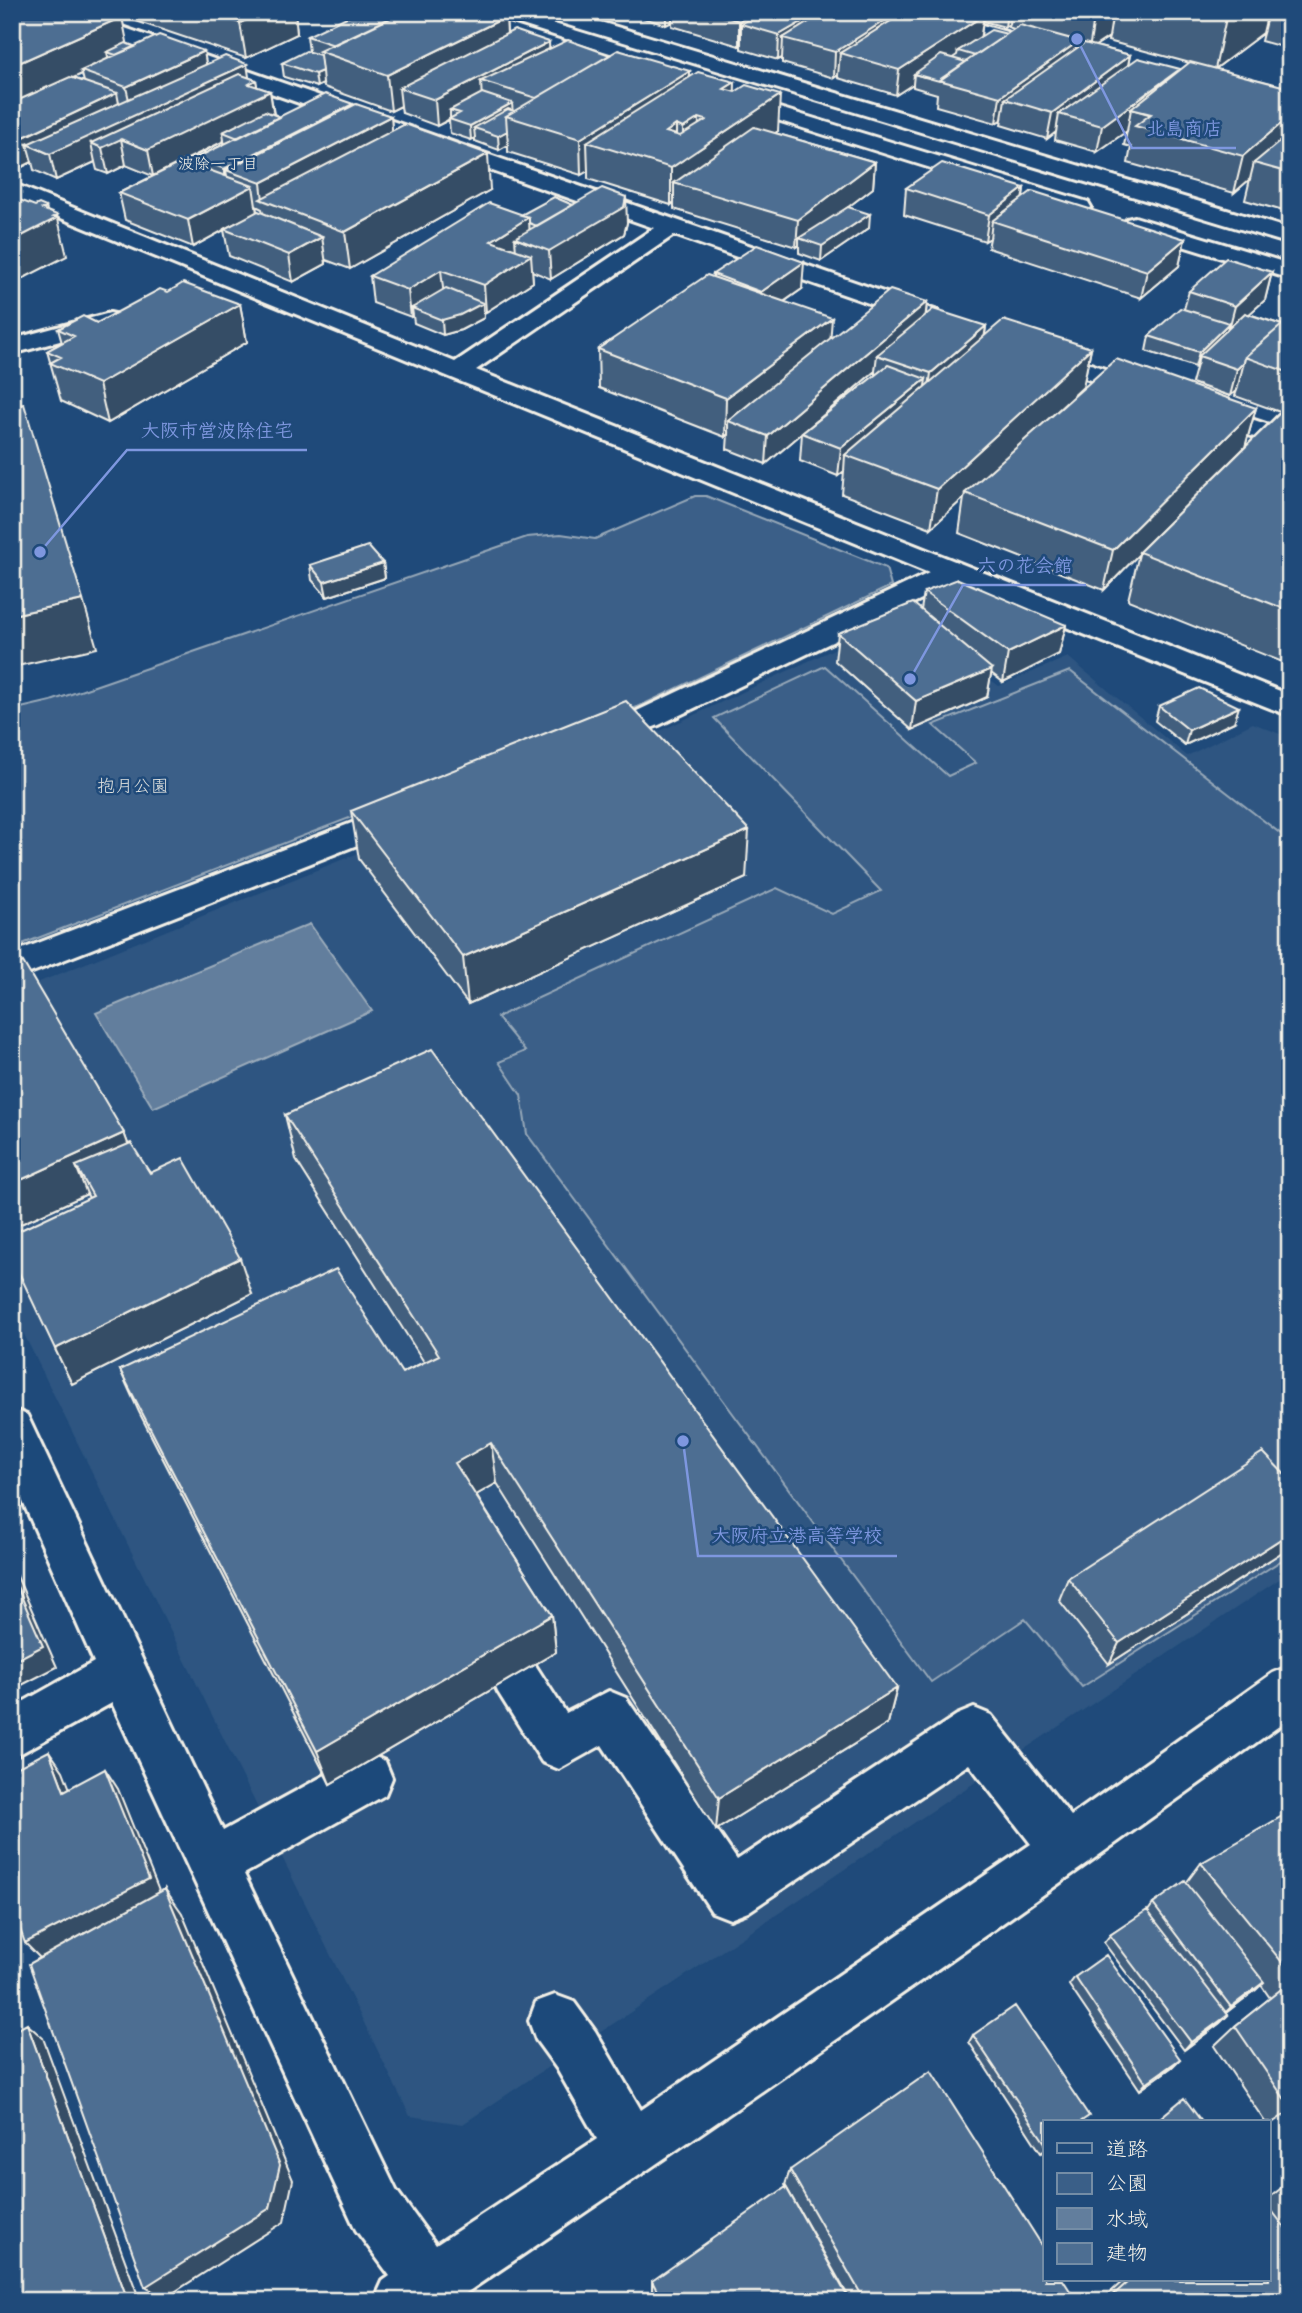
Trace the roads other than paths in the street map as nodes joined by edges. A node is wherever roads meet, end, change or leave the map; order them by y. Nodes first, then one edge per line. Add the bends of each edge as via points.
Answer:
1 (59, 12) edge
2 (450, 12) edge
3 (545, 12) edge
4 (913, 12) edge
5 (1061, 53) edge
6 (627, 67) edge
7 (705, 91) edge
8 (867, 110) junction
9 (835, 132) junction
10 (12, 190) edge
11 (670, 227) junction
12 (1290, 237) edge
13 (1290, 272) edge
14 (244, 283) junction
15 (205, 294) edge
16 (128, 315) edge
17 (947, 322) edge
18 (1013, 345) edge
19 (12, 347) edge
20 (458, 371) junction
21 (1290, 441) edge
22 (956, 571) junction
23 (1290, 706) edge
24 (570, 748) edge
25 (428, 804) edge
26 (12, 967) edge
27 (12, 1428) edge
28 (122, 1672) junction
29 (515, 1675) edge
30 (1290, 1689) edge
31 (12, 1734) edge
32 (368, 1778) dead end
33 (1066, 1850) junction
34 (213, 1864) junction
35 (555, 2021) dead end
36 (633, 2148) junction
37 (423, 2295) edge

1 - 11 street
2 - 6 street
3 - 8 street
4 - 5 street
7 - 9 street
8 - 9 street
8 - 12 street
9 - 13 street
10 - 14 street
11 - 17 street
11 - 20 street
14 - 15 street
14 - 20 street
16 - 19 street
18 - 21 street
20 - 22 street
22 - 23 street
22 - 24 street via 648,718
25 - 26 street
27 - 28 street
28 - 31 street
28 - 34 street
29 - 33 street via 567,1757 609,1714 730,1894 974,1732
30 - 33 street
32 - 34 street
33 - 36 street
34 - 37 street via 376,2210
35 - 36 street
36 - 37 street

